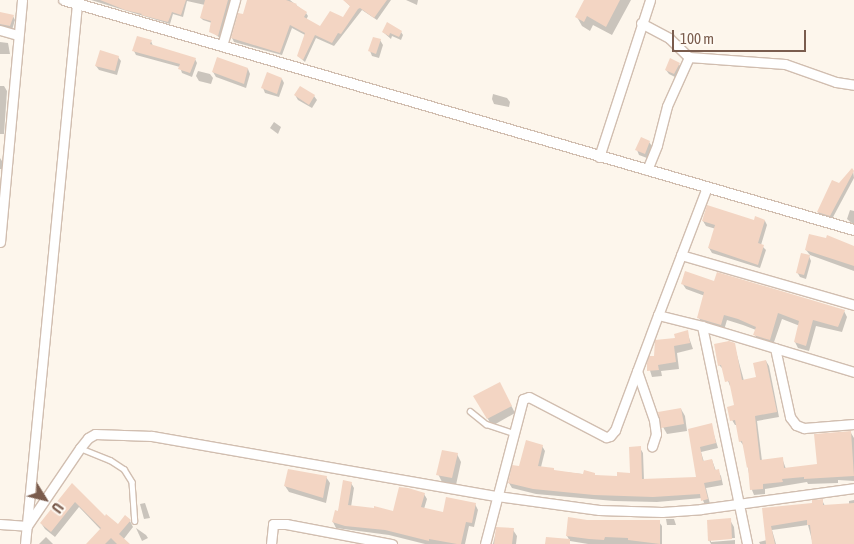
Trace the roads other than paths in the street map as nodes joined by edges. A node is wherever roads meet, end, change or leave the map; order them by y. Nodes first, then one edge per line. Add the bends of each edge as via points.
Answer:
1 (22, 0) edge
2 (65, 0) edge
3 (235, 0) edge
4 (650, 0) edge
5 (77, 4) junction
6 (641, 23) junction
7 (0, 30) edge
8 (18, 35) junction
9 (222, 46) junction
10 (689, 57) junction
11 (854, 85) edge
12 (5, 137) edge
13 (599, 157) junction
14 (647, 170) junction
15 (707, 187) junction
16 (854, 230) edge
17 (0, 235) edge
18 (0, 242) edge
19 (681, 255) junction
20 (854, 305) edge
21 (658, 315) junction
22 (702, 326) junction
23 (775, 348) junction
24 (637, 371) junction
25 (854, 372) edge
26 (470, 411) dead end
27 (854, 424) edge
28 (513, 433) junction
29 (652, 446) dead end
30 (80, 448) junction
31 (854, 488) edge
32 (497, 496) junction
33 (739, 503) junction
34 (136, 521) dead end
35 (0, 524) edge
36 (23, 525) junction
37 (25, 544) edge
38 (271, 544) edge
39 (392, 544) edge
40 (485, 544) edge
41 (747, 544) edge

1 - 8 street
2 - 5 street
3 - 9 street
4 - 6 street
5 - 9 street
5 - 36 street
6 - 10 street via 670,38
6 - 13 street
7 - 8 street
8 - 12 street
9 - 13 street
10 - 11 street via 785,64
10 - 14 street via 667,106
12 - 17 street
13 - 14 street
14 - 15 street
15 - 16 street
15 - 19 street
17 - 18 street
19 - 20 street
19 - 21 street
21 - 22 street
21 - 24 street
22 - 23 street
22 - 33 street
23 - 25 street
23 - 27 street via 790,417 796,425 804,428
24 - 28 street via 610,436 606,437 525,397
24 - 29 street via 654,420 656,434
26 - 28 lane via 486,424
28 - 32 street
30 - 32 street via 95,434 152,436
30 - 34 lane via 124,469 132,482
30 - 36 street
31 - 33 street
32 - 33 street via 572,508 627,511 701,509
32 - 40 street
33 - 41 street
35 - 36 street
36 - 37 street
38 - 39 street via 274,524

